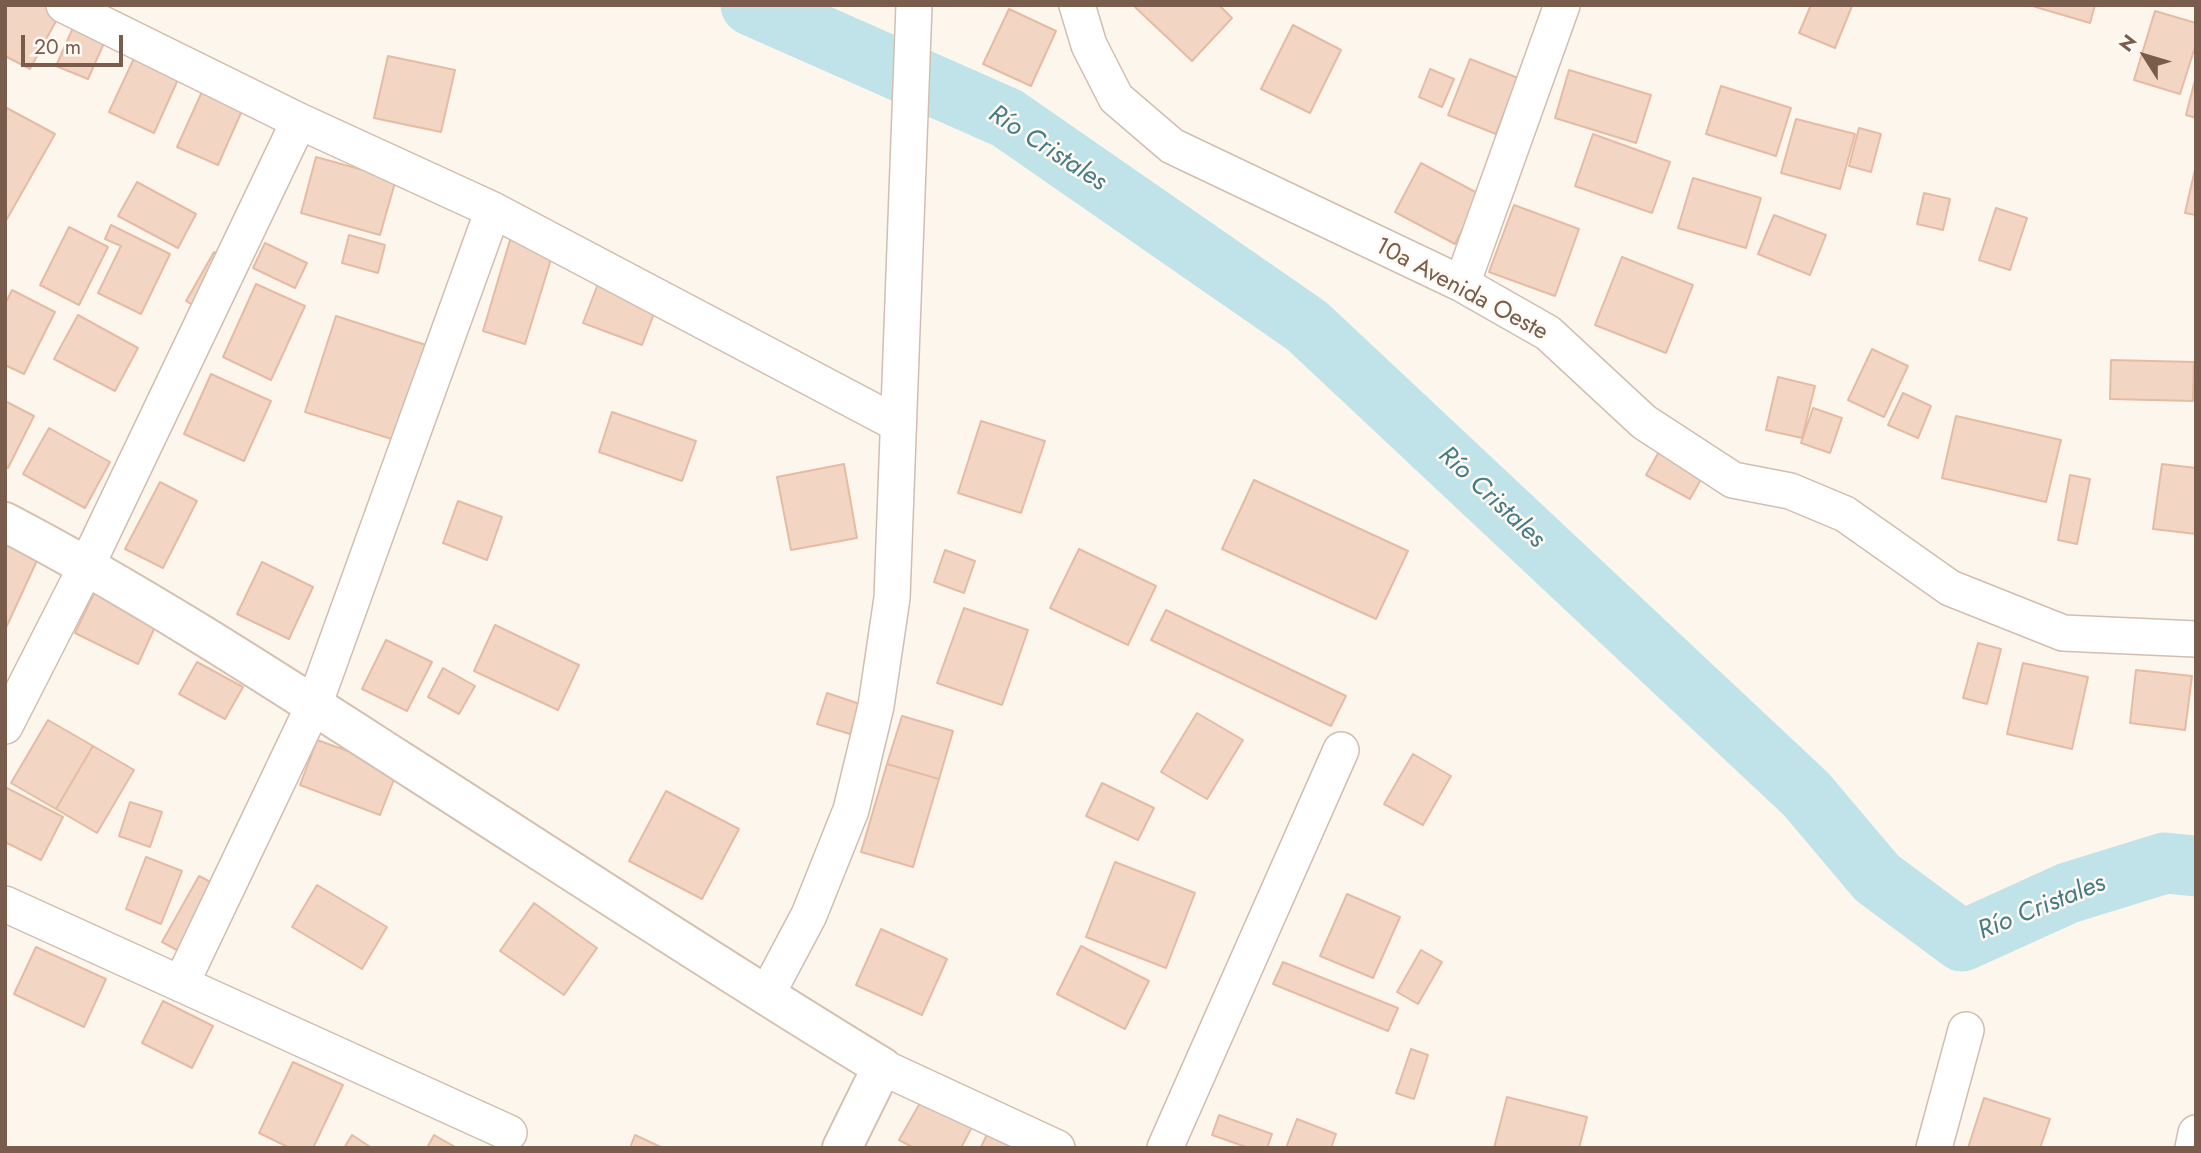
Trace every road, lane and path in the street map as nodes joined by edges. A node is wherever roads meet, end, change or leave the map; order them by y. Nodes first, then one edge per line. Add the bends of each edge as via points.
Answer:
1 (64, 5) edge
2 (914, 5) edge
3 (1077, 5) edge
4 (1562, 5) edge
5 (299, 121) junction
6 (493, 210) junction
7 (1462, 284) junction
8 (898, 424) junction
9 (5, 522) edge
10 (87, 565) junction
11 (2196, 639) edge
12 (314, 705) junction
13 (5, 726) edge
14 (1341, 750) dead end
15 (5, 904) edge
16 (181, 984) junction
17 (766, 996) junction
18 (1966, 1030) dead end
19 (882, 1068) junction
20 (509, 1133) dead end
21 (2196, 1133) edge
22 (842, 1148) edge
23 (1057, 1148) edge
24 (1165, 1148) edge
25 (1934, 1148) edge
26 (2193, 1148) edge

1 - 5 street
2 - 8 street
3 - 7 street, 10a Avenida Oeste via 1089,46 1116,98 1172,146
4 - 7 street
5 - 6 street
5 - 10 street
6 - 8 street
6 - 12 street
7 - 11 street, 10a Avenida Oeste via 1548,333 1644,422 1733,480 1790,491 1845,514 1950,588 2063,633
8 - 17 street via 892,598 876,706 851,810 809,915
9 - 10 street
10 - 12 street
10 - 13 street
12 - 16 street
12 - 17 street
14 - 24 street
15 - 16 street
16 - 20 street
17 - 19 street
18 - 25 street
19 - 22 street
19 - 23 street
21 - 26 street

